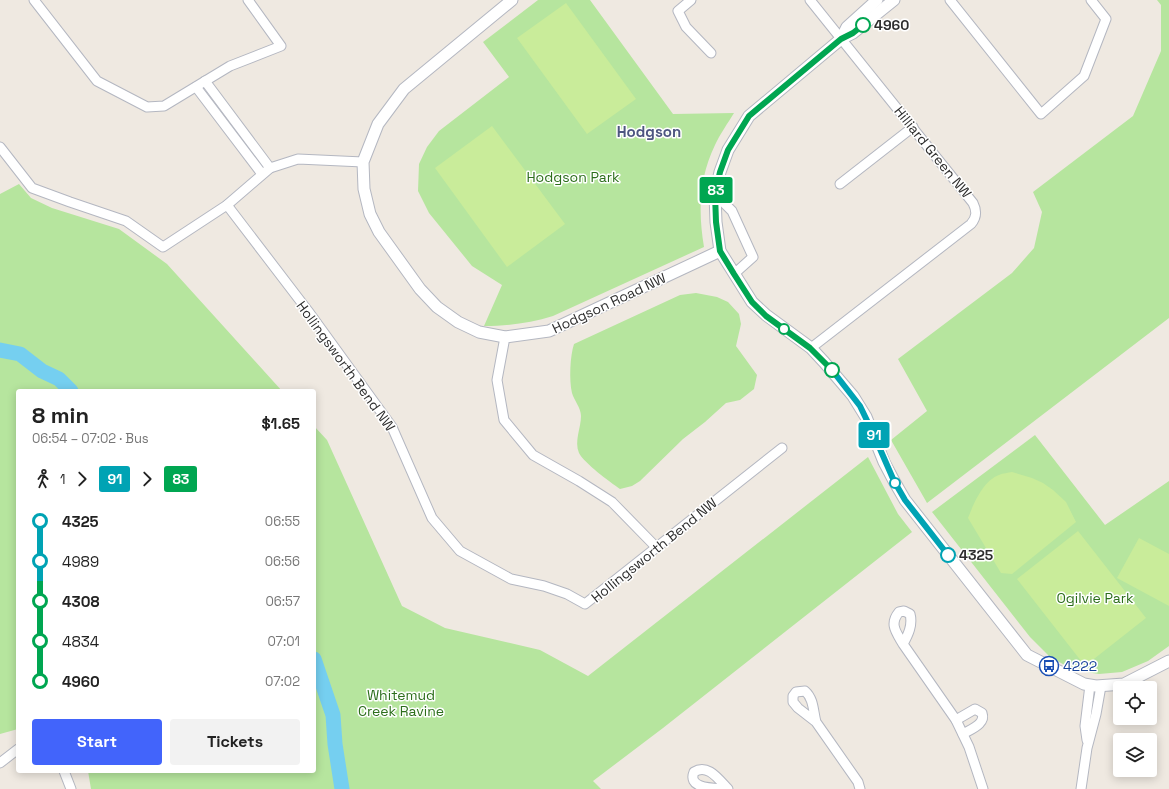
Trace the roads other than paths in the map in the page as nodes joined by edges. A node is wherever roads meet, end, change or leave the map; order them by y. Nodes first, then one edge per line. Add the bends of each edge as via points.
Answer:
1 (34, 0) edge
2 (248, 0) edge
3 (512, 0) edge
4 (691, 0) edge
5 (810, 0) edge
6 (877, 0) edge
7 (894, 0) edge
8 (950, 0) edge
9 (1091, 0) edge
10 (841, 39) junction
11 (711, 53) dead end
12 (205, 81) junction
13 (196, 87) junction
14 (913, 127) junction
15 (0, 147) edge
16 (363, 162) junction
17 (270, 168) junction
18 (262, 174) junction
19 (840, 184) dead end
20 (715, 194) junction
21 (227, 205) junction
22 (720, 251) junction
23 (734, 274) junction
24 (504, 337) junction
25 (810, 348) junction
26 (782, 448) dead end
27 (656, 547) junction
28 (903, 644) dead end
29 (1169, 661) edge
30 (1096, 685) junction
31 (956, 720) junction
32 (816, 722) dead end
33 (963, 734) junction
34 (16, 751) edge
35 (0, 763) edge
36 (65, 773) edge
37 (71, 789) edge
38 (725, 789) edge
39 (728, 789) edge
40 (860, 789) edge
41 (984, 789) edge
42 (1081, 789) edge

1 - 13 street via 97,81 147,107 164,106
2 - 12 street via 281,46 230,66
3 - 16 street, Hodgson Road NW via 404,89 378,124
4 - 11 street via 678,11 686,28
5 - 10 street, Hilliard Green NW
6 - 10 street via 847,27
7 - 10 street via 853,33
8 - 9 street via 1041,114 1084,76 1106,19
10 - 14 street, Hilliard Green NW
10 - 20 street via 749,116 728,150
12 - 13 street
12 - 17 street
13 - 18 street
14 - 19 street
14 - 25 street, Hilliard Green NW via 973,203 976,208 975,218 971,224
15 - 21 street via 32,188 126,222 163,248
16 - 17 street via 298,159
16 - 24 street, Hodgson Road NW via 364,189 370,214 379,232 420,288 437,307 458,322 478,332
17 - 18 street
18 - 21 street
20 - 22 street
20 - 23 street via 732,211 753,257
21 - 27 street, Hollingsworth Bend NW via 392,427 432,518 460,552 511,579 544,586 586,604
22 - 23 street
22 - 24 street, Hodgson Road NW via 549,331
23 - 25 street via 752,302 766,316
24 - 27 street via 497,380 504,420 533,455 612,502
25 - 30 street via 836,375 860,406 905,500 1028,655 1084,684
26 - 27 street, Hollingsworth Bend NW
28 - 31 street
29 - 30 street via 1124,684
30 - 42 street via 1085,726 1087,748
31 - 33 street
31 - 33 street via 975,709 984,717 975,727
32 - 40 street via 858,782
33 - 41 street
34 - 35 street
36 - 37 street
38 - 39 street via 697,785 693,781 694,772 709,770

